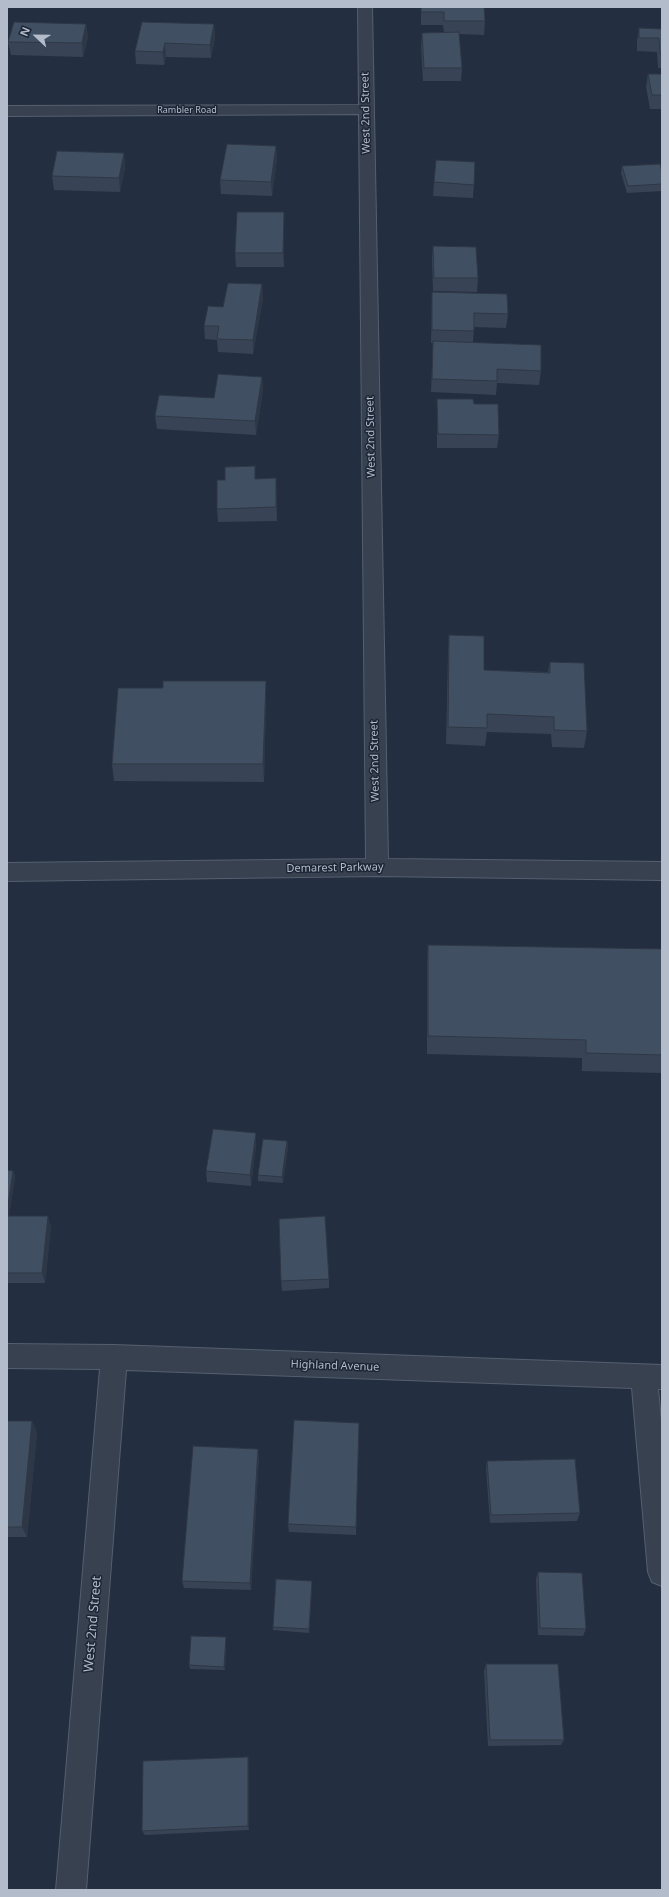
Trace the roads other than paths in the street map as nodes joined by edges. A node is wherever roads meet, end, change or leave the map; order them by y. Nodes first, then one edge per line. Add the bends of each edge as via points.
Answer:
1 (365, 7) edge
2 (366, 109) junction
3 (7, 111) edge
4 (376, 867) junction
5 (662, 871) edge
6 (7, 872) edge
7 (7, 1356) edge
8 (114, 1358) junction
9 (653, 1377) edge
10 (662, 1572) edge
11 (71, 1890) edge

1 - 2 street, West 2nd Street
2 - 3 street, Rambler Road
2 - 4 street, West 2nd Street
4 - 5 street, Demarest Parkway
4 - 6 street, Demarest Parkway
7 - 8 street, Highland Avenue
8 - 9 street, Highland Avenue
8 - 11 street, West 2nd Street
9 - 10 street

